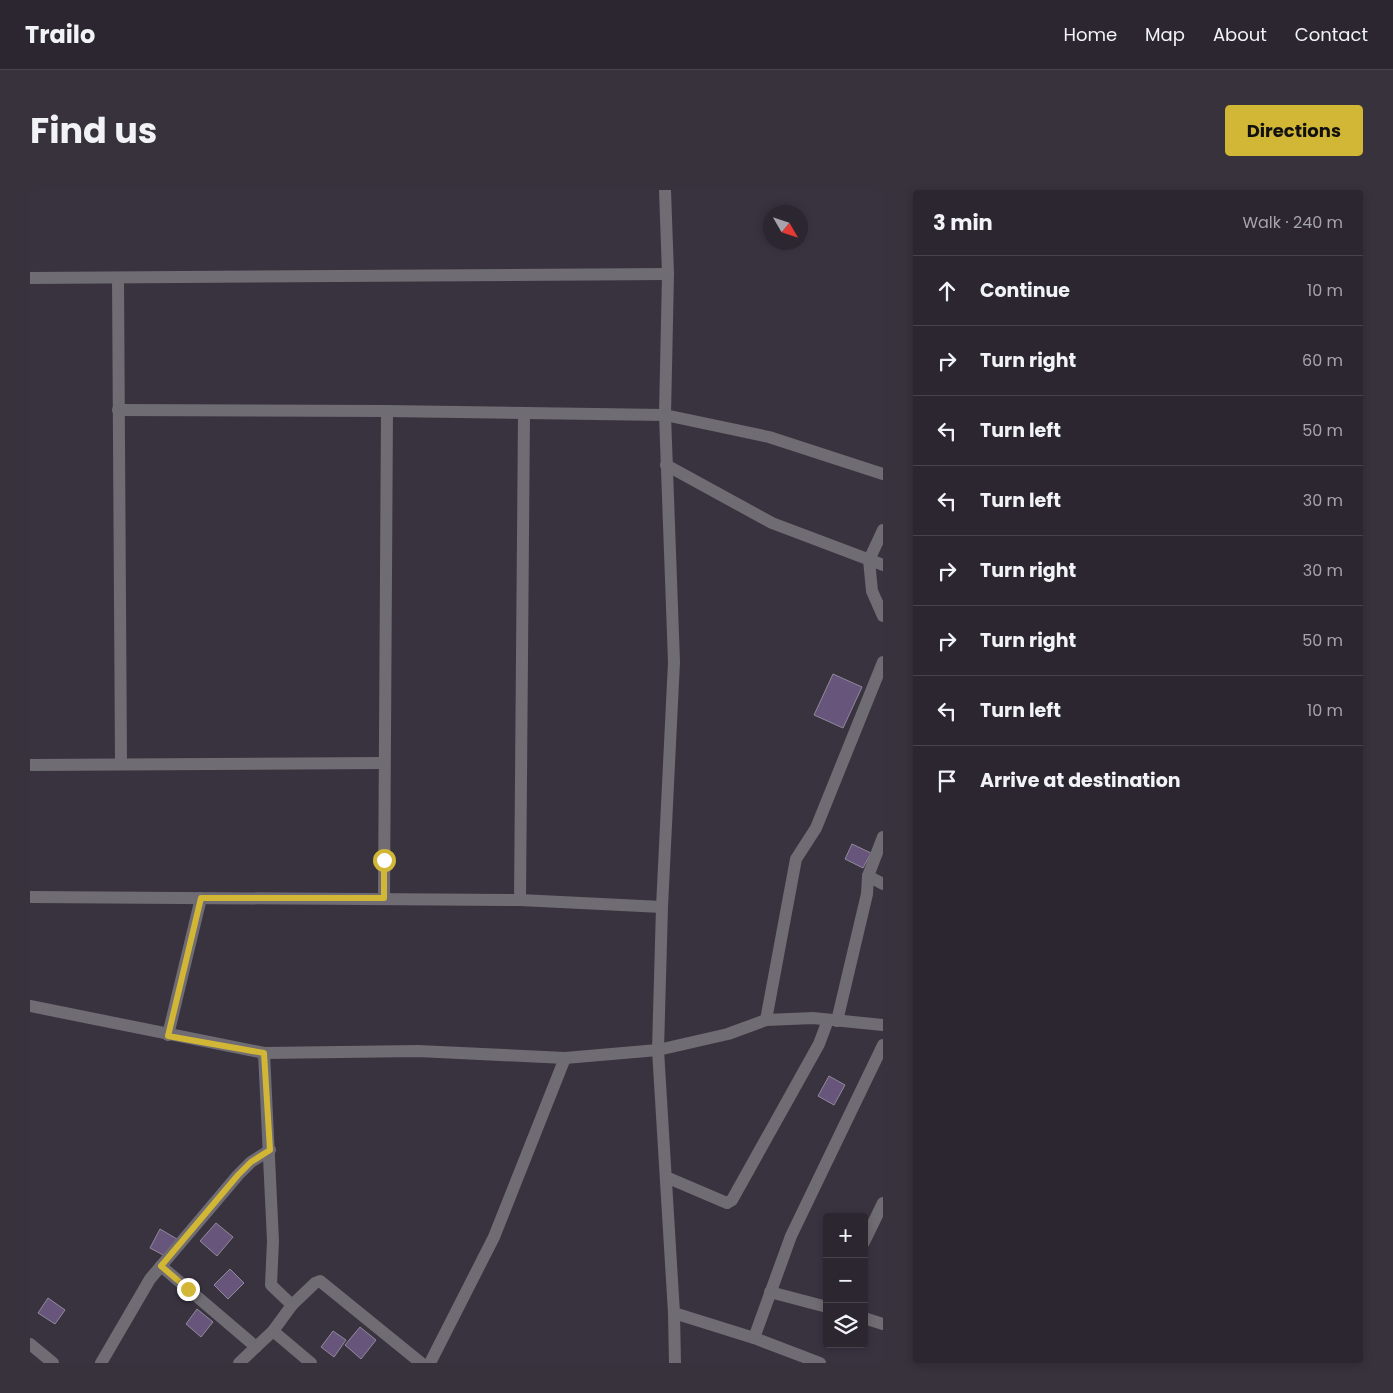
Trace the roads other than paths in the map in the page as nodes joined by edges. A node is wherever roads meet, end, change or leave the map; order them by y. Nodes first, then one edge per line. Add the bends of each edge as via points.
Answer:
1 (665, 190) edge
2 (668, 274) junction
3 (30, 278) edge
4 (118, 278) junction
5 (118, 410) junction
6 (387, 411) junction
7 (524, 414) junction
8 (665, 415) junction
9 (666, 465) junction
10 (883, 474) edge
11 (883, 530) edge
12 (869, 560) junction
13 (883, 565) edge
14 (883, 616) edge
15 (883, 662) edge
16 (384, 763) junction
17 (121, 764) junction
18 (30, 765) edge
19 (883, 837) edge
20 (868, 876) junction
21 (883, 884) edge
22 (30, 897) edge
23 (201, 898) junction
24 (384, 898) junction
25 (520, 900) junction
26 (662, 907) junction
27 (31, 1010) edge
28 (766, 1020) junction
29 (832, 1020) junction
30 (883, 1025) edge
31 (168, 1036) junction
32 (883, 1045) edge
33 (658, 1050) junction
34 (264, 1053) junction
35 (565, 1058) junction
36 (270, 1150) junction
37 (666, 1177) junction
38 (883, 1203) edge
39 (868, 1234) edge
40 (161, 1266) junction
41 (770, 1292) junction
42 (292, 1305) junction
43 (823, 1306) edge
44 (674, 1313) junction
45 (868, 1319) edge
46 (883, 1324) edge
47 (273, 1331) junction
48 (754, 1338) junction
49 (30, 1344) edge
50 (256, 1347) junction
51 (53, 1363) edge
52 (102, 1363) edge
53 (239, 1363) edge
54 (312, 1363) edge
55 (421, 1363) edge
56 (430, 1363) edge
57 (675, 1363) edge
58 (820, 1363) edge

1 - 2 street
2 - 4 street
2 - 8 street
3 - 4 street
4 - 5 street
5 - 6 street
5 - 17 street
6 - 7 street
6 - 16 street
7 - 8 street
7 - 25 street
8 - 9 street
8 - 10 street via 769,437
9 - 12 street via 772,523
9 - 26 street via 674,662
11 - 12 street
12 - 13 street
12 - 14 street via 872,592
15 - 28 street via 816,828 796,859
16 - 17 street
16 - 24 street
17 - 18 street
19 - 20 street
20 - 21 street
20 - 29 street via 867,894
22 - 23 street
23 - 24 street
23 - 31 street
24 - 25 street
25 - 26 street
26 - 33 street
27 - 31 street
28 - 29 street
28 - 33 street via 728,1034
29 - 30 street
29 - 37 street via 732,1200 727,1203
31 - 34 street
32 - 41 street via 790,1236
33 - 35 street
33 - 37 street
34 - 35 street via 418,1051
34 - 36 street
35 - 56 street via 494,1237
36 - 40 street via 238,1175
36 - 42 street via 271,1285
37 - 44 street
38 - 39 street
40 - 50 street
40 - 52 street via 143,1290
41 - 43 street
41 - 48 street
42 - 47 street
42 - 55 street via 315,1283 324,1283
44 - 48 street
44 - 57 street
45 - 46 street
47 - 50 street
47 - 54 street
48 - 58 street
49 - 51 street
50 - 53 street

